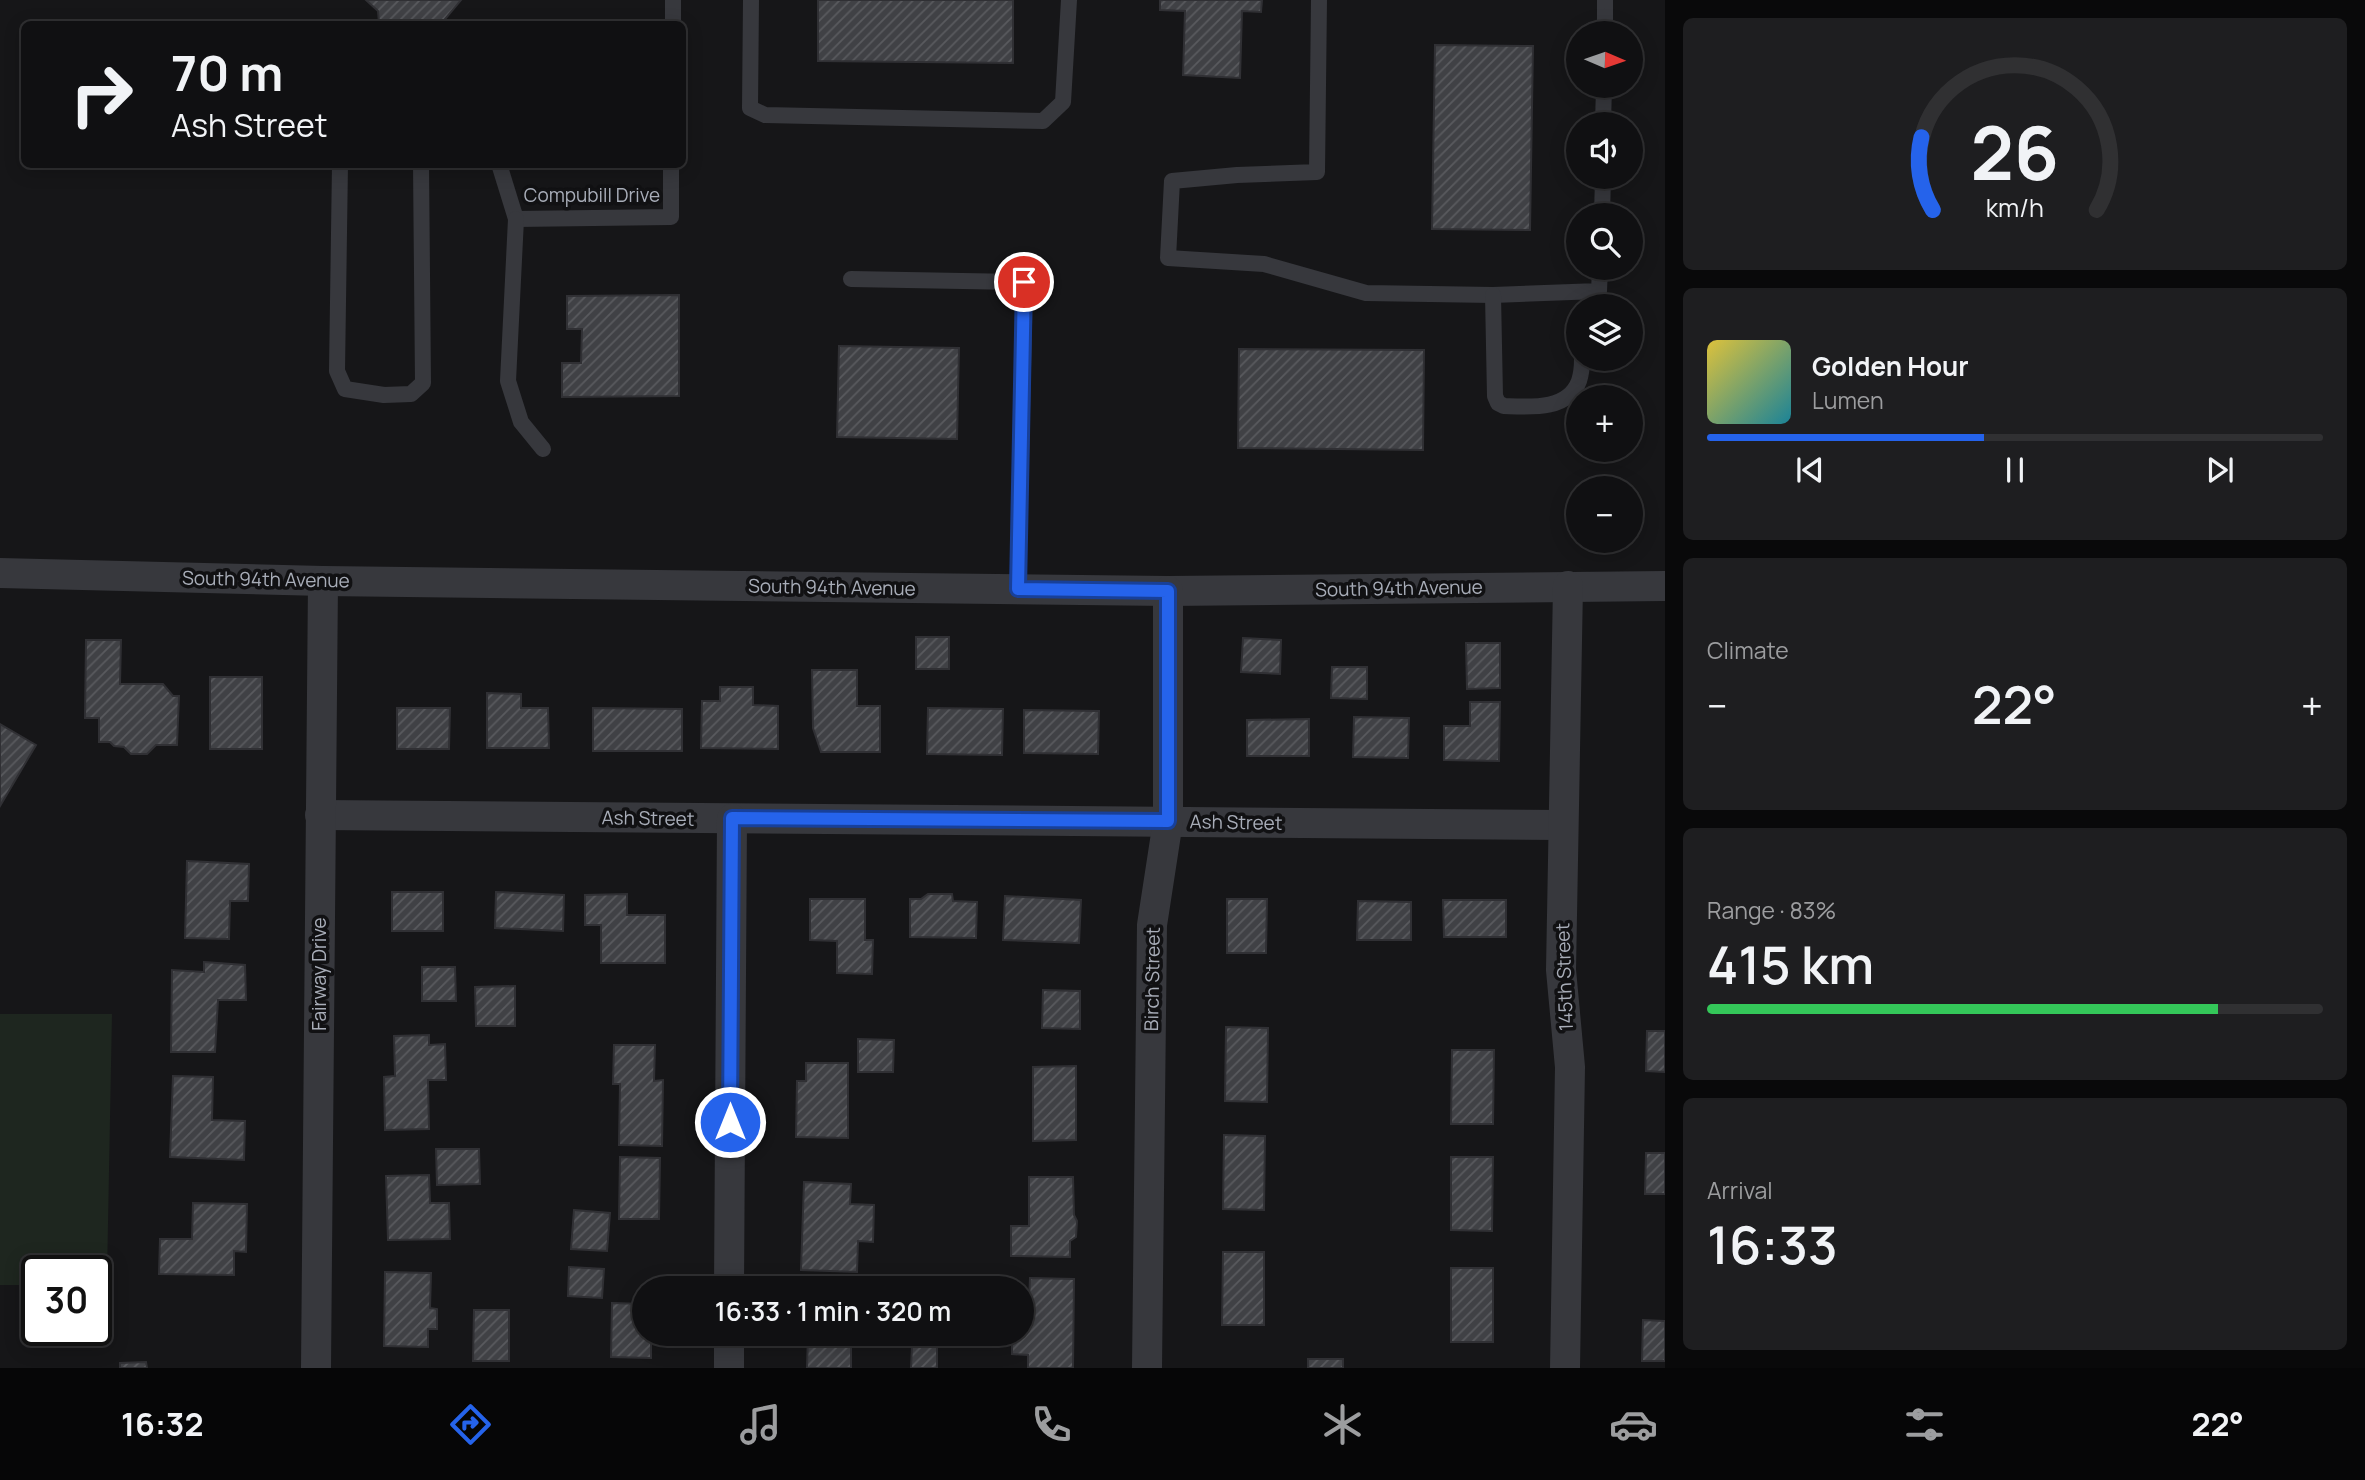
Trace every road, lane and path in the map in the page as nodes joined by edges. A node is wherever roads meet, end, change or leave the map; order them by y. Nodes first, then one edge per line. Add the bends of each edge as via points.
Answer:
1 (673, 0) edge
2 (751, 0) edge
3 (1069, 0) edge
4 (1319, 0) edge
5 (1605, 0) edge
6 (673, 21) edge
7 (1605, 21) edge
8 (340, 168) edge
9 (421, 168) edge
10 (500, 168) edge
11 (671, 168) edge
12 (516, 219) junction
13 (851, 279) dead end
14 (1493, 295) junction
15 (1566, 297) edge
16 (1581, 371) edge
17 (543, 449) dead end
18 (0, 573) edge
19 (323, 581) junction
20 (1568, 586) junction
21 (1665, 586) edge
22 (1018, 589) junction
23 (1168, 591) junction
24 (320, 815) junction
25 (732, 818) junction
26 (1168, 821) junction
27 (1563, 825) junction
28 (729, 1276) edge
29 (729, 1346) edge
30 (316, 1368) edge
31 (729, 1368) edge
32 (1147, 1368) edge
33 (1565, 1368) edge

1 - 6 lane
2 - 3 lane via 750,108 765,115 1043,121 1063,102
4 - 14 lane via 1317,172 1172,181 1168,258 1265,264 1366,293
5 - 7 lane
8 - 9 lane via 337,371 345,389 384,395 411,394 423,383
10 - 12 lane, Compubill Drive
11 - 12 lane, Compubill Drive via 671,217
12 - 17 lane via 508,381 521,422
13 - 22 lane via 1024,282
14 - 15 lane
14 - 16 lane via 1495,396 1499,403 1504,407 1548,407 1569,394 1579,383
18 - 19 street, South 94th Avenue
19 - 22 street, South 94th Avenue
19 - 24 street, Fairway Drive
20 - 21 street, South 94th Avenue
20 - 23 street, South 94th Avenue
20 - 27 street, 145th Street
22 - 23 street, South 94th Avenue
23 - 26 street, Birch Street
24 - 25 street, Ash Street
24 - 30 street, Fairway Drive
25 - 26 street, Ash Street
25 - 28 street
26 - 27 street, Ash Street
26 - 32 street, Birch Street via 1152,925
27 - 33 street, 145th Street via 1561,970 1570,1067
29 - 31 street

